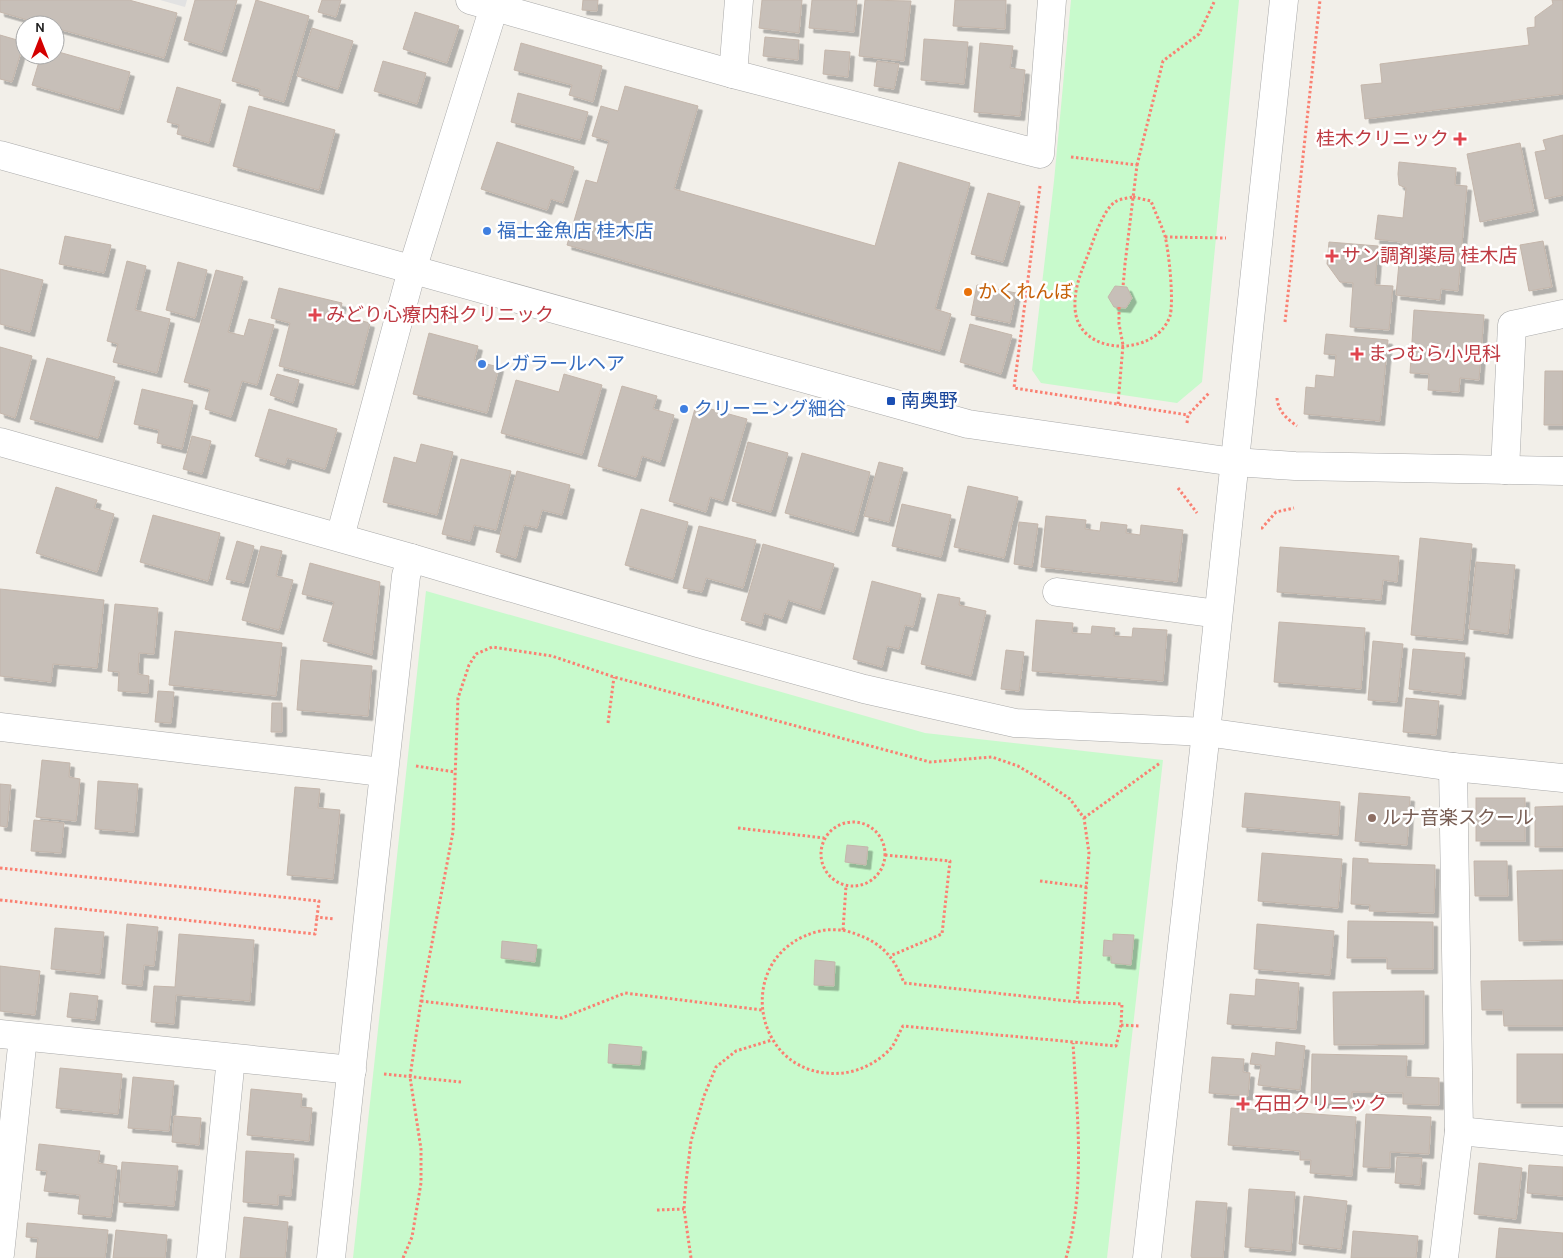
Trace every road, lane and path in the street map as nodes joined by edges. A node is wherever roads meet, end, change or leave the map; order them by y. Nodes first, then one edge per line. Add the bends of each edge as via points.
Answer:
1 (739, 0) edge
2 (1052, 0) edge
3 (1215, 0) edge
4 (1284, 0) edge
5 (1320, 0) edge
6 (486, 2) edge
7 (732, 74) junction
8 (1040, 154) junction
9 (0, 155) edge
10 (1137, 165) junction
11 (1133, 197) junction
12 (1165, 237) junction
13 (1227, 238) dead end
14 (412, 270) junction
15 (1123, 287) dead end
16 (1119, 307) dead end
17 (1563, 314) edge
18 (1285, 323) dead end
19 (1123, 345) junction
20 (1278, 392) dead end
21 (1118, 404) junction
22 (1188, 414) dead end
23 (1297, 426) dead end
24 (0, 442) edge
25 (1234, 462) junction
26 (1505, 470) junction
27 (1563, 470) edge
28 (340, 537) junction
29 (411, 558) junction
30 (1057, 592) dead end
31 (1218, 614) junction
32 (614, 677) junction
33 (608, 723) dead end
34 (0, 727) edge
35 (1206, 732) junction
36 (1453, 766) junction
37 (382, 772) junction
38 (1563, 778) edge
39 (738, 828) dead end
40 (824, 838) junction
41 (885, 854) junction
42 (0, 868) edge
43 (1040, 882) dead end
44 (846, 886) junction
45 (1087, 887) junction
46 (0, 900) edge
47 (317, 917) junction
48 (367, 923) junction
49 (843, 930) junction
50 (890, 956) junction
51 (420, 1001) junction
52 (1077, 1002) junction
53 (762, 1010) junction
54 (1121, 1025) junction
55 (1146, 1026) dead end
56 (12, 1035) edge
57 (772, 1040) junction
58 (1073, 1042) junction
59 (231, 1058) junction
60 (352, 1070) junction
61 (410, 1077) junction
62 (460, 1082) dead end
63 (1460, 1131) junction
64 (1563, 1141) edge
65 (684, 1209) junction
66 (657, 1210) dead end
67 (0, 1254) edge
68 (212, 1258) edge
69 (331, 1258) edge
70 (403, 1258) edge
71 (692, 1258) edge
72 (1066, 1258) edge
73 (1147, 1258) edge
74 (1444, 1258) edge

1 - 7 street
2 - 8 street
3 - 10 path via 1199,34 1163,61
4 - 25 street
5 - 18 path
6 - 7 street
6 - 14 street
7 - 8 street
8 - 10 path
8 - 21 path via 1040,194 1014,388
9 - 14 street
10 - 11 path
11 - 12 path via 1151,201
11 - 15 path
11 - 19 path via 1115,202 1100,222 1077,283 1075,308 1088,337 1104,345
12 - 13 path
12 - 19 path via 1172,291 1170,316 1161,332 1138,345
14 - 25 street via 968,424
14 - 28 street
16 - 19 path
17 - 26 street via 1512,325
19 - 21 path
20 - 23 path via 1277,401 1284,416
21 - 22 path
24 - 28 street
25 - 26 street
25 - 31 street
26 - 27 street
28 - 29 street
29 - 35 street via 855,687 1015,723
29 - 37 street via 406,576
30 - 31 street
31 - 35 street
32 - 33 path
32 - 45 path via 930,762 992,757 1018,766 1070,800 1084,818 1089,853
32 - 51 path via 552,656 492,647 476,654 469,665 458,698 453,832
34 - 37 street
35 - 36 street
35 - 73 street
36 - 38 street
36 - 63 street
37 - 48 street
39 - 40 path
40 - 41 path via 833,828 846,822 861,822 874,829 883,840
40 - 44 path via 820,853 823,868 832,880
41 - 44 path via 882,868 874,880 860,886
41 - 50 path via 950,860 942,934
42 - 47 path via 319,901
43 - 45 path
44 - 49 path
45 - 52 path
46 - 47 path via 315,934
47 - 48 path
48 - 60 street
49 - 50 path via 877,943
49 - 53 path via 821,931 801,938 783,950 767,974
50 - 52 path via 904,983
51 - 53 path via 562,1018 625,993
51 - 61 path
52 - 54 path via 1122,1004
53 - 57 path
54 - 55 path
54 - 58 path via 1116,1046
56 - 59 street
56 - 67 street
57 - 58 path via 787,1057 807,1070 830,1074 853,1072 874,1062 892,1047 903,1026
57 - 65 path via 736,1051 716,1067 691,1141
58 - 72 path via 1079,1172 1076,1209
59 - 60 street
59 - 68 street
60 - 61 path
60 - 69 street
61 - 62 path
61 - 70 path via 421,1149 421,1183 412,1237
63 - 64 street
63 - 74 street
65 - 66 path
65 - 71 path

